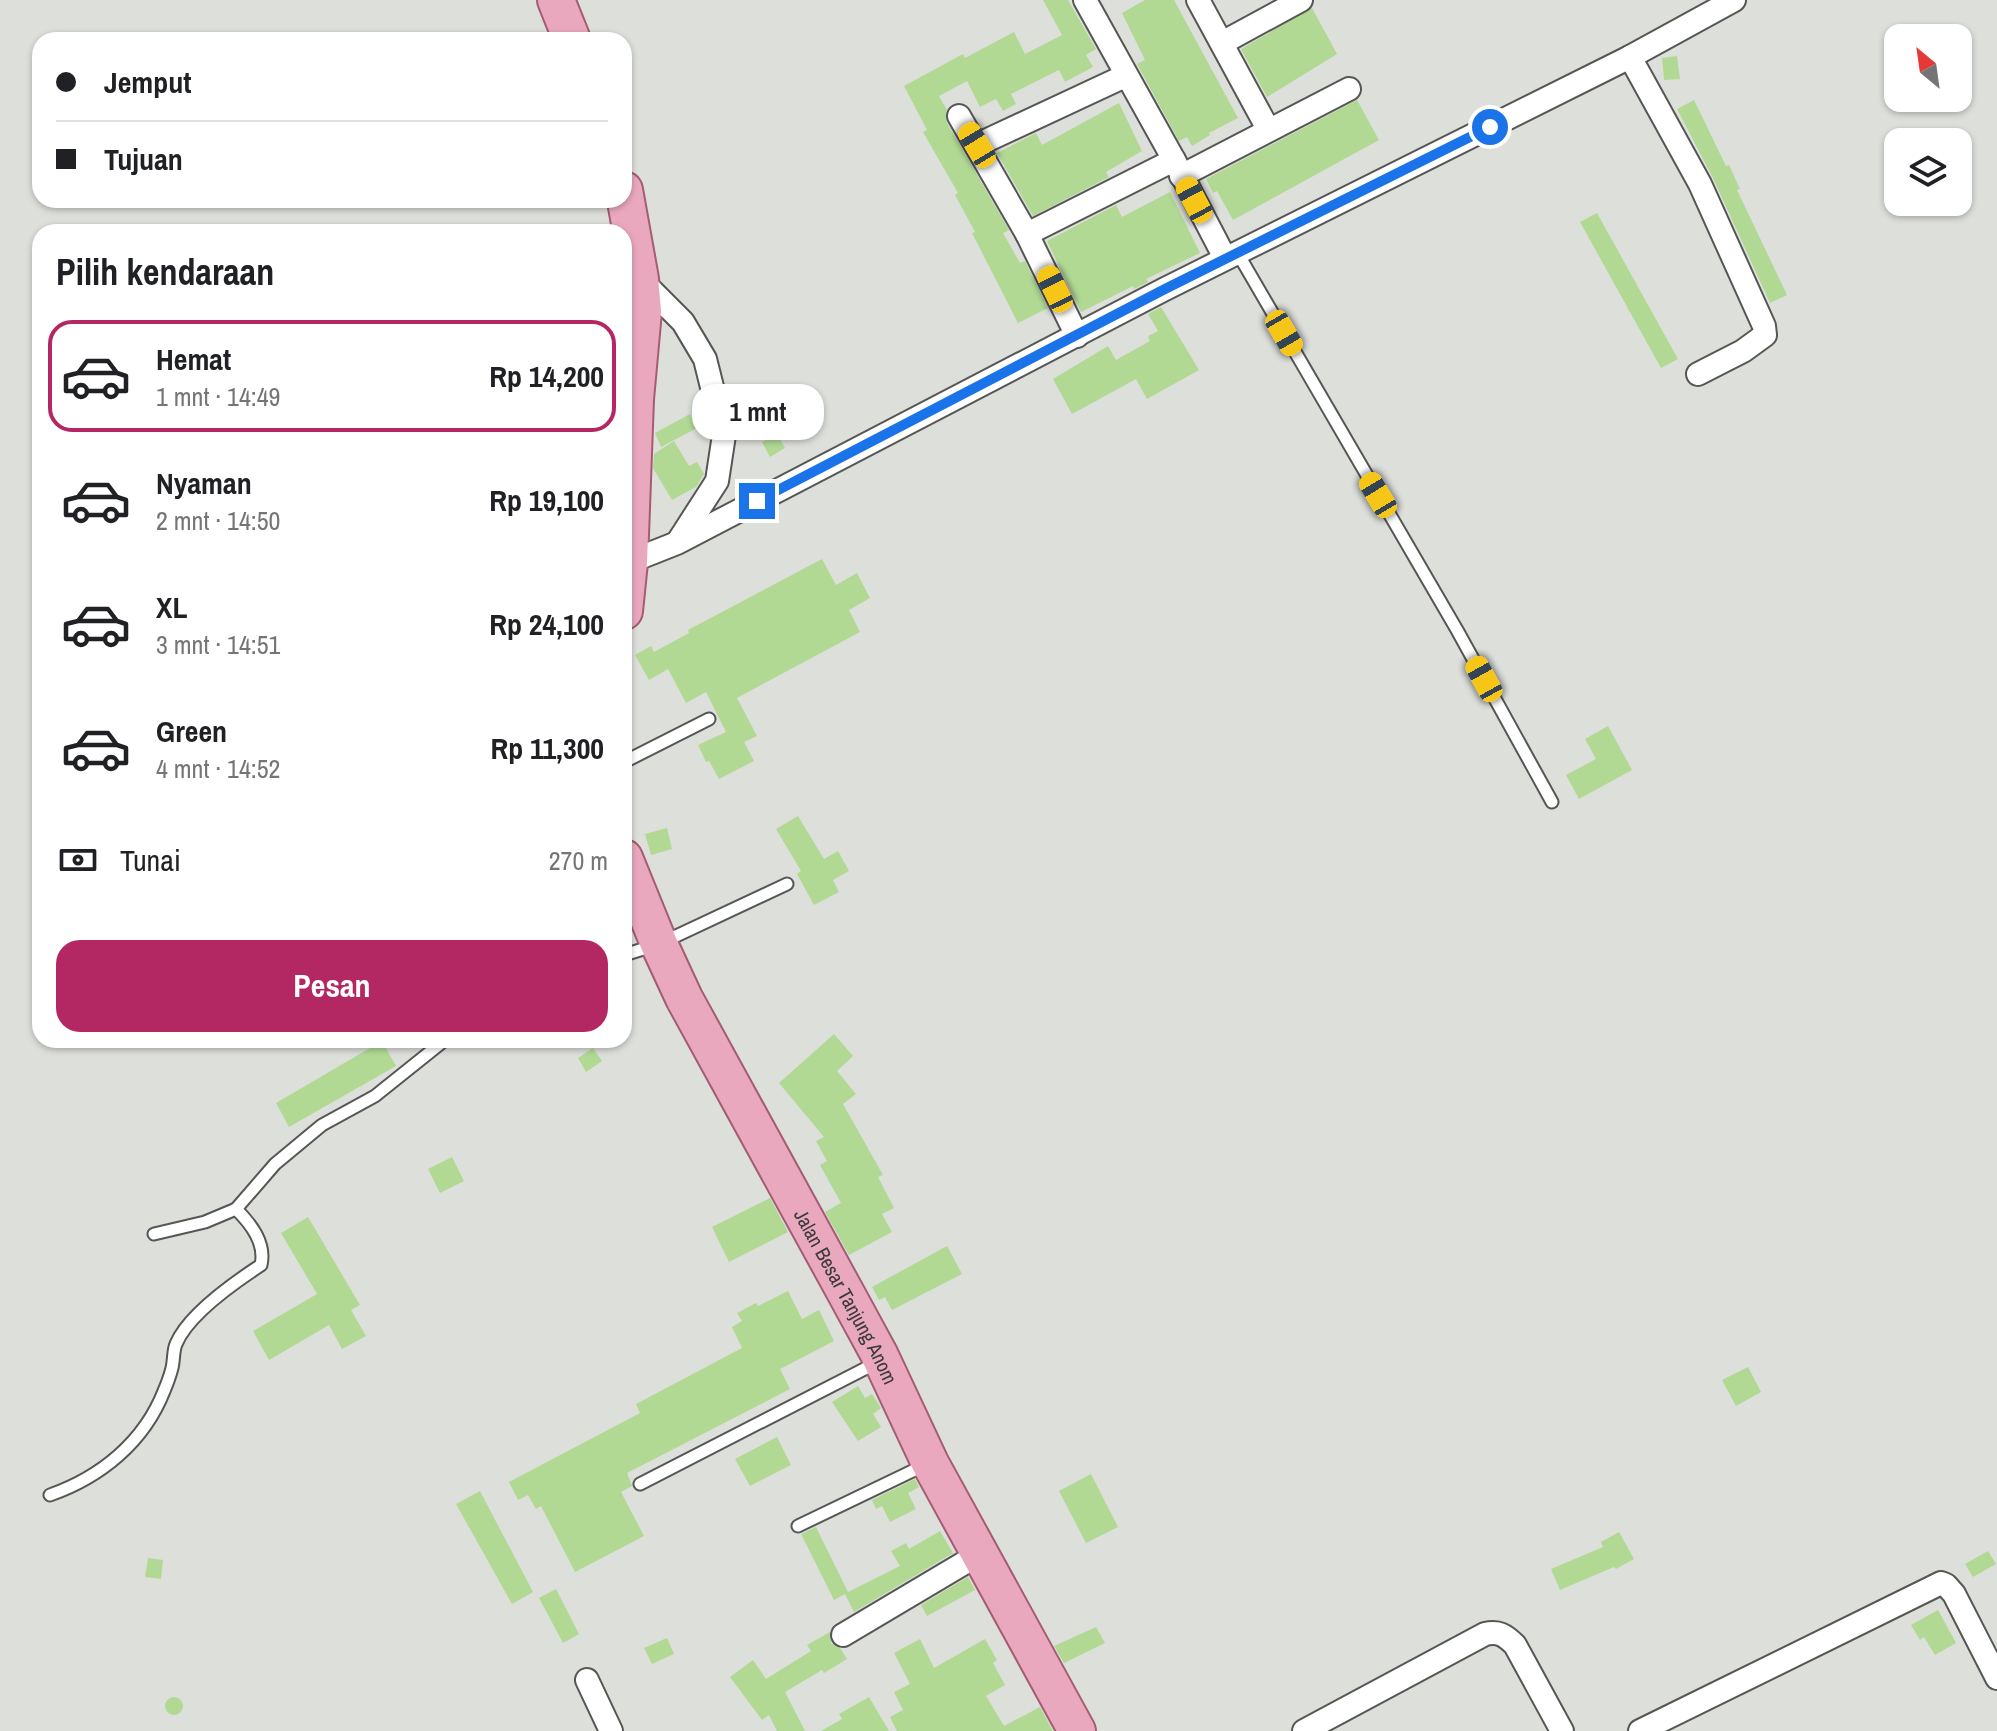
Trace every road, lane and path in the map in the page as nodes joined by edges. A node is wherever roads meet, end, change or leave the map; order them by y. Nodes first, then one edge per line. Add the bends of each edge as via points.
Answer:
1 (556, 0) edge
2 (1198, 0) edge
3 (1301, 0) edge
4 (1734, 0) edge
5 (1093, 3) edge
6 (569, 32) edge
7 (1222, 43) junction
8 (1630, 57) junction
9 (1125, 76) junction
10 (1349, 89) dead end
11 (959, 116) dead end
12 (1268, 129) junction
13 (977, 145) junction
14 (1178, 168) junction
15 (632, 234) edge
16 (1027, 234) junction
17 (1231, 255) junction
18 (640, 279) junction
19 (1077, 336) junction
20 (1698, 374) dead end
21 (632, 424) edge
22 (677, 543) junction
23 (632, 561) edge
24 (709, 719) dead end
25 (632, 758) edge
26 (1552, 802) dead end
27 (632, 878) edge
28 (787, 884) dead end
29 (659, 944) junction
30 (632, 952) edge
31 (435, 1048) edge
32 (236, 1209) junction
33 (154, 1234) dead end
34 (881, 1361) junction
35 (930, 1463) junction
36 (640, 1484) dead end
37 (50, 1495) dead end
38 (798, 1526) dead end
39 (981, 1553) junction
40 (843, 1635) dead end
41 (1997, 1678) edge
42 (587, 1680) dead end
43 (611, 1731) edge
44 (1077, 1731) edge
45 (1304, 1731) edge
46 (1562, 1731) edge
47 (1640, 1731) edge

1 - 6 main road
2 - 7 street
3 - 7 street
4 - 8 street
5 - 9 street
7 - 12 street
8 - 17 street
8 - 20 street via 1700,184 1764,326 1765,335
9 - 13 street
9 - 14 street
10 - 12 street
11 - 13 street
12 - 14 street
13 - 16 street
14 - 16 street
14 - 17 street
15 - 18 main road
16 - 19 street
17 - 19 street
17 - 26 lane via 1457,630
18 - 21 main road via 643,311
18 - 22 street via 683,322 705,359 724,435 717,481
19 - 22 street
22 - 23 street
24 - 25 lane
27 - 29 main road, Jalan Besar Tanjung Anom
28 - 29 lane
29 - 30 lane
29 - 34 main road, Jalan Besar Tanjung Anom
31 - 32 lane via 375,1096 322,1125 275,1164
32 - 33 lane via 194,1226
32 - 37 lane via 256,1233 261,1265 223,1289 176,1343 163,1394 126,1451 77,1486
34 - 35 main road, Jalan Besar Tanjung Anom
34 - 36 lane
35 - 38 lane
35 - 39 main road, Jalan Besar Tanjung Anom
39 - 40 street
39 - 44 main road, Jalan Besar Tanjung Anom
41 - 47 street via 1954,1594 1941,1583
42 - 43 street
45 - 46 street via 1495,1632 1515,1645

